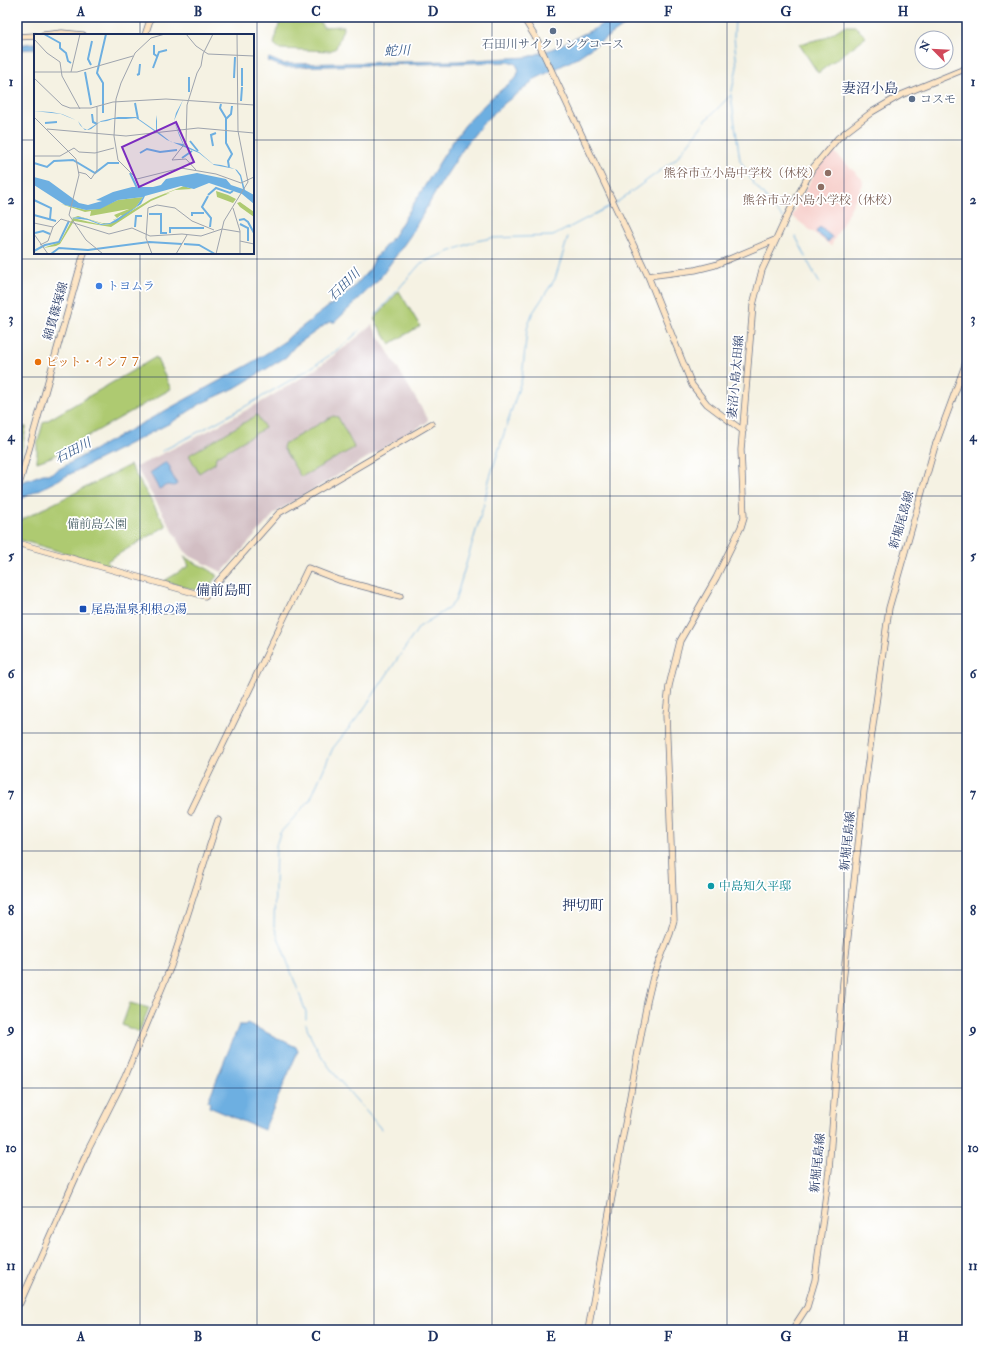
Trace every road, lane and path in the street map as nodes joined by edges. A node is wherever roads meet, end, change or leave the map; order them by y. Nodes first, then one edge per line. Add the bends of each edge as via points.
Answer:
1 (151, 17) edge
2 (523, 17) edge
3 (53, 34) edge
4 (72, 34) edge
5 (145, 34) edge
6 (34, 36) edge
7 (17, 37) edge
8 (967, 68) edge
9 (775, 240) junction
10 (84, 254) edge
11 (648, 276) junction
12 (967, 360) edge
13 (431, 424) dead end
14 (742, 431) junction
15 (17, 492) edge
16 (17, 543) edge
17 (400, 596) dead end
18 (191, 811) dead end
19 (218, 820) dead end
20 (20, 1303) dead end
21 (588, 1330) edge
22 (792, 1330) edge

1 - 5 street
2 - 11 street, 妻沼小島太田線 via 555,78
3 - 4 street
6 - 7 street
8 - 9 street, 妻沼小島太田線 via 897,97 838,138 812,169
9 - 11 street via 714,265
9 - 14 street, 妻沼小島太田線 via 762,270 755,297
10 - 15 street, 綿貫篠塚線
11 - 14 street, 妻沼小島太田線 via 694,389 710,407
12 - 22 street, 新堀尾島線 via 935,446 889,608 846,950 830,1162 815,1280 807,1307
13 - 16 street via 279,513 205,596
14 - 21 street via 740,466 743,522 716,578 680,641 666,699 674,920 653,977 647,1002
17 - 18 street via 339,580 308,568
19 - 20 street via 171,966 125,1078 88,1150

